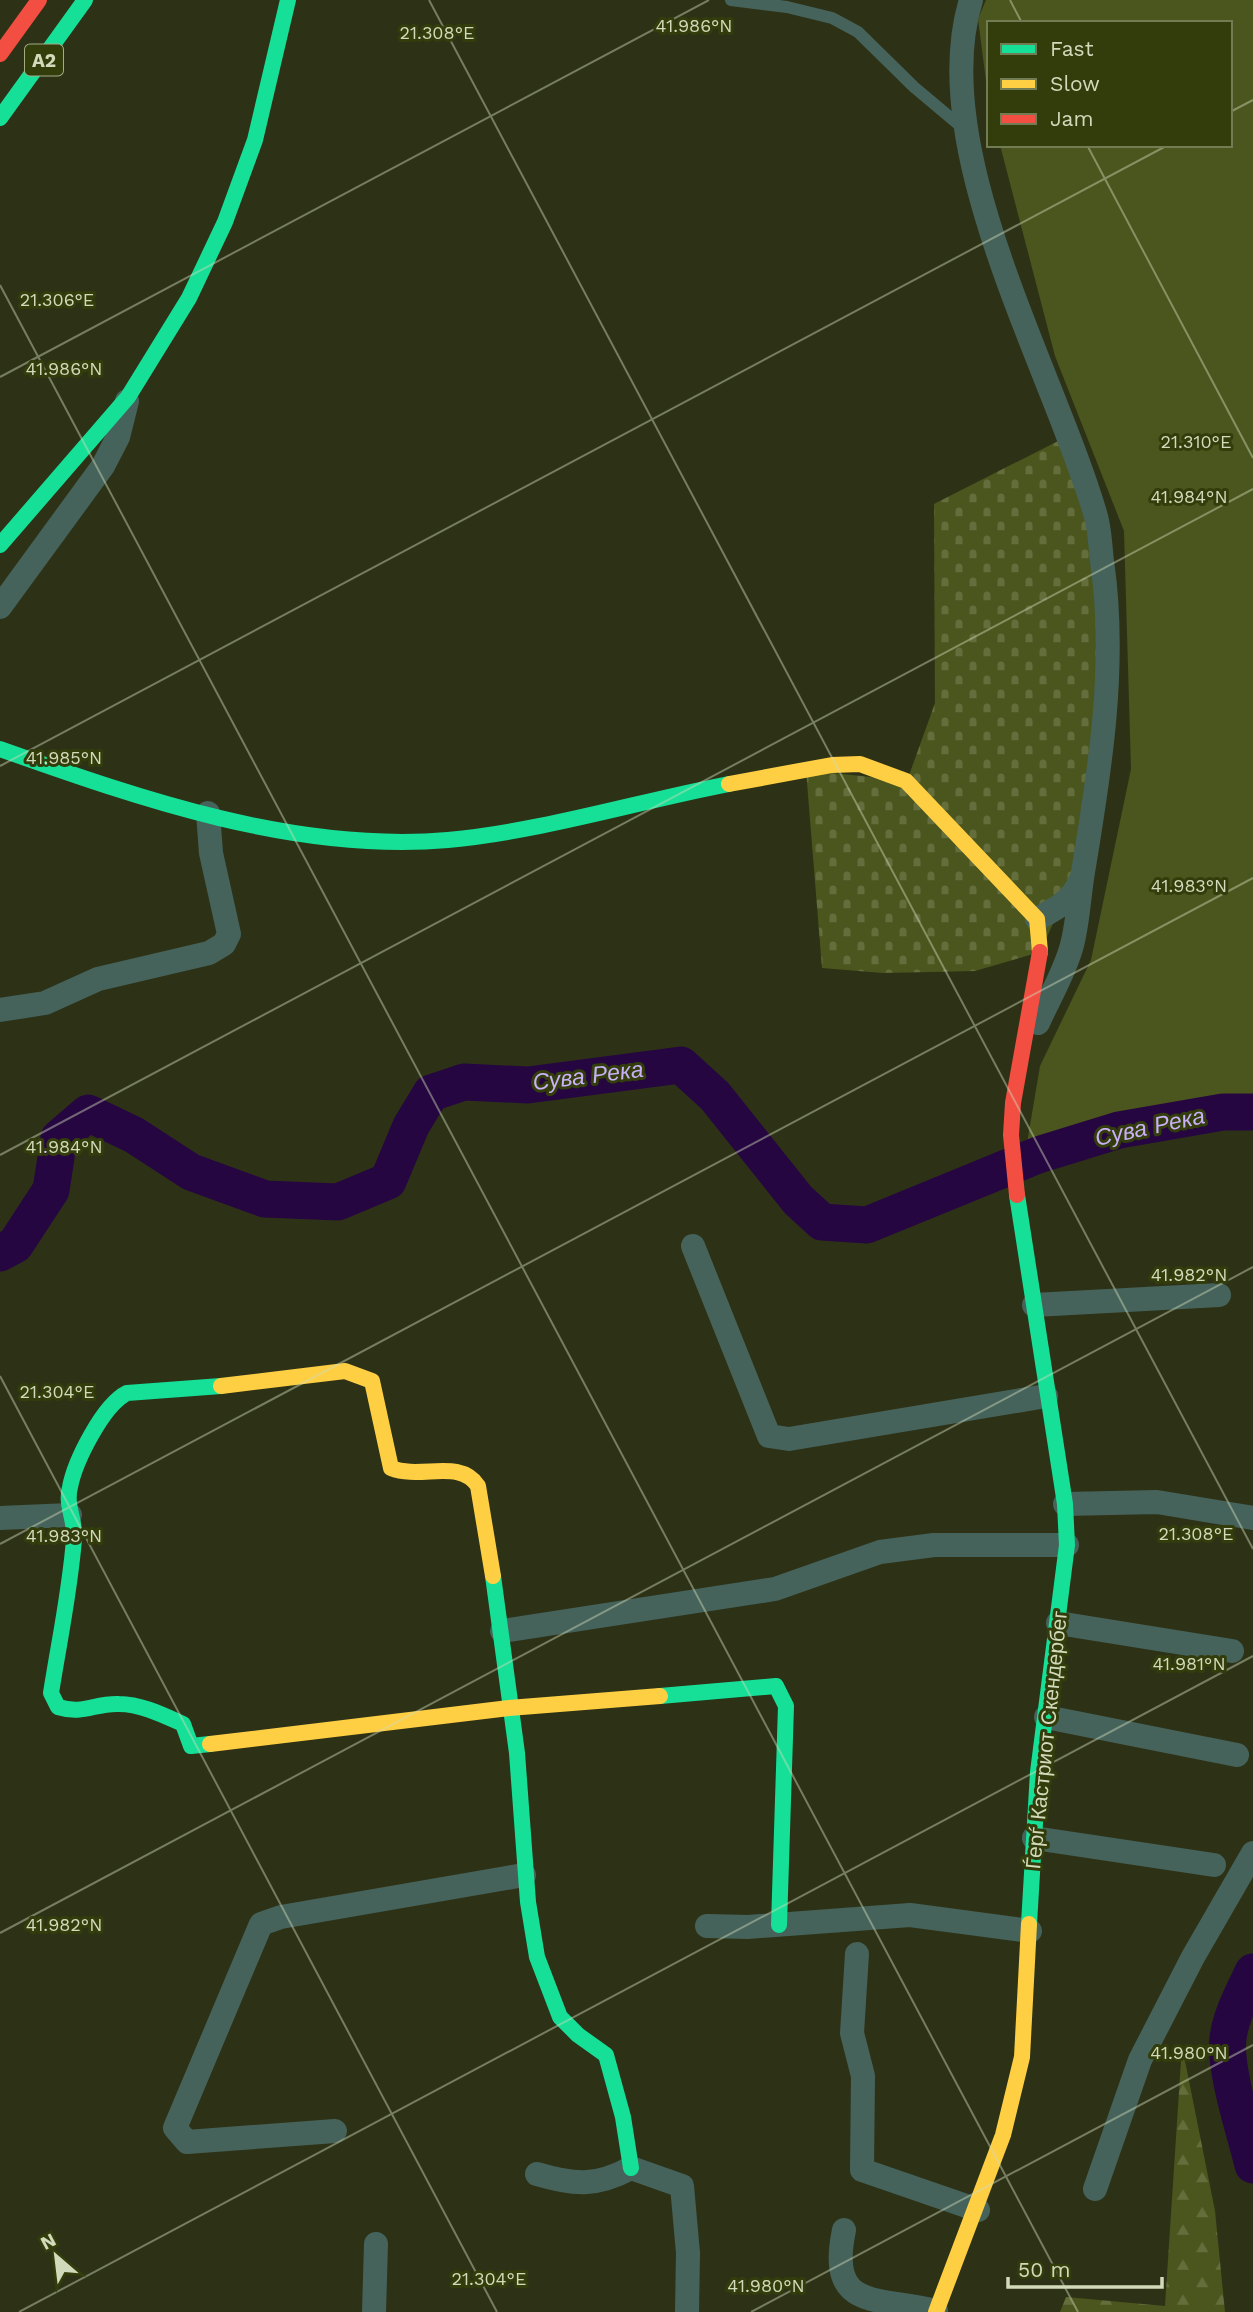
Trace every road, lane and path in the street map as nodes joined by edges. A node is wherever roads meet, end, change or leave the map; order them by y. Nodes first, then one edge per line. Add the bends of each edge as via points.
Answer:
1 (39, 0) edge
2 (85, 0) edge
3 (288, 0) edge
4 (731, 0) edge
5 (971, 0) edge
6 (0, 54) edge
7 (0, 118) edge
8 (967, 132) junction
9 (128, 397) junction
10 (0, 545) edge
11 (0, 607) edge
12 (0, 749) edge
13 (208, 813) junction
14 (1083, 872) junction
15 (1037, 919) junction
16 (0, 1010) edge
17 (1023, 1056) junction
18 (693, 1247) dead end
19 (1219, 1295) dead end
20 (1034, 1306) junction
21 (1046, 1396) junction
22 (1065, 1504) junction
23 (70, 1515) junction
24 (0, 1518) edge
25 (1253, 1518) edge
26 (1067, 1545) junction
27 (1058, 1623) junction
28 (502, 1630) junction
29 (1232, 1650) dead end
30 (509, 1708) junction
31 (1046, 1717) junction
32 (1237, 1755) dead end
33 (1034, 1838) junction
34 (1253, 1853) edge
35 (1214, 1865) dead end
36 (524, 1875) junction
37 (779, 1925) junction
38 (708, 1926) dead end
39 (1030, 1931) junction
40 (857, 1954) dead end
41 (335, 2131) dead end
42 (631, 2168) junction
43 (537, 2174) dead end
44 (1095, 2189) dead end
45 (978, 2210) junction
46 (844, 2231) dead end
47 (376, 2244) dead end
48 (374, 2312) edge
49 (687, 2312) edge
50 (936, 2312) edge

1 - 6 main road, A2
2 - 7 main road, A2
3 - 9 main road via 255,140 225,222 189,298
4 - 8 lane via 832,18 858,33
5 - 8 street via 962,68
8 - 14 street via 1008,281 1096,516 1107,590 1107,673 1097,793
9 - 10 main road
9 - 11 street via 118,437 103,466
12 - 13 main road via 88,781
13 - 15 main road via 304,832 390,842 458,838 832,765 860,764 906,781
13 - 16 street via 211,853 229,934 224,944 209,953 98,979 45,1003
14 - 15 street via 1076,892
14 - 17 street via 1072,947
15 - 17 main road, Ѓерѓ Кастриот Скендербег via 1039,965
17 - 20 main road, Ѓерѓ Кастриот Скендербег via 1011,1135
18 - 21 street via 769,1436 789,1439
19 - 20 street
20 - 21 main road, Ѓерѓ Кастриот Скендербег
21 - 22 main road, Ѓерѓ Кастриот Скендербег
22 - 25 street via 1157,1502
22 - 26 main road, Ѓерѓ Кастриот Скендербег
23 - 24 street
23 - 28 main road via 70,1484 88,1441 117,1398 127,1393 345,1371 372,1381 391,1468 405,1476 464,1472 478,1486
23 - 30 main road via 75,1536 51,1693 58,1707 79,1714 108,1704 132,1705 183,1724 191,1746
26 - 27 main road, Ѓерѓ Кастриот Скендербег
26 - 28 street via 934,1545 880,1552 775,1590
27 - 29 street
27 - 31 main road, Ѓерѓ Кастриот Скендербег
28 - 30 main road
30 - 36 main road via 521,1792
30 - 37 main road via 776,1686 786,1706
31 - 32 street
31 - 33 main road, Ѓерѓ Кастриот Скендербег
33 - 35 street
33 - 39 main road, Ѓерѓ Кастриот Скендербег
34 - 44 street via 1140,2060
36 - 41 street via 261,1924 175,2129 187,2142
36 - 42 main road via 533,1947 556,2011 580,2039 606,2055
37 - 38 street
37 - 39 street via 910,1915
39 - 45 main road, Ѓерѓ Кастриот Скендербег via 1022,2057
40 - 45 street via 852,2033 863,2076 862,2170
42 - 43 street via 608,2181 568,2183
42 - 49 street via 682,2186
45 - 50 main road, Ѓерѓ Кастриот Скендербег
46 - 50 street via 840,2273 845,2285 867,2299
47 - 48 street

